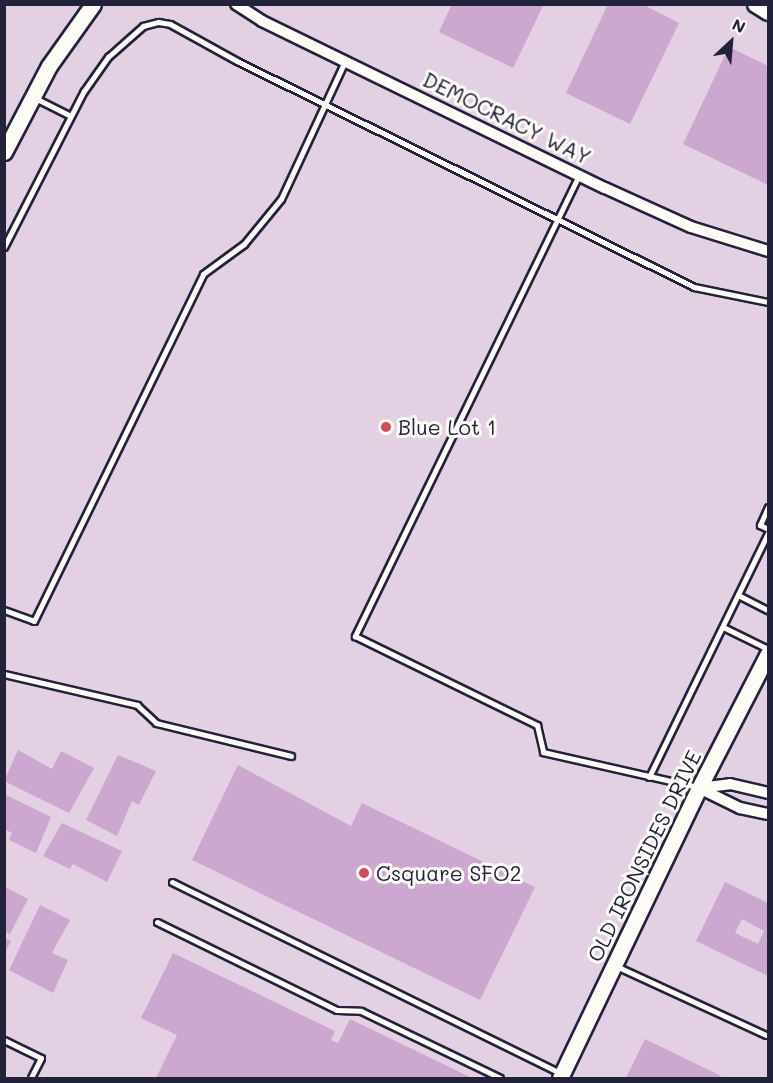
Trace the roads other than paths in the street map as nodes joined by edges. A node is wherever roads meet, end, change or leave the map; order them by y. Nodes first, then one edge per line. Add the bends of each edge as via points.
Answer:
1 (93, 4) edge
2 (236, 4) edge
3 (756, 4) edge
4 (768, 12) edge
5 (345, 61) junction
6 (32, 97) junction
7 (325, 104) junction
8 (69, 116) junction
9 (4, 152) edge
10 (579, 175) junction
11 (558, 219) junction
12 (4, 247) edge
13 (768, 251) edge
14 (768, 302) edge
15 (768, 507) edge
16 (768, 531) edge
17 (738, 595) junction
18 (4, 610) edge
19 (768, 610) edge
20 (723, 627) junction
21 (768, 651) edge
22 (4, 674) edge
23 (291, 756) dead end
24 (649, 777) junction
25 (699, 788) junction
26 (768, 793) edge
27 (768, 814) edge
28 (172, 882) dead end
29 (157, 922) dead end
30 (614, 966) junction
31 (766, 1035) dead end
32 (4, 1040) edge
33 (562, 1076) edge
34 (31, 1078) edge
35 (500, 1078) edge

1 - 6 street
2 - 5 street, DEMOCRACY WAY
3 - 4 street
5 - 7 lane
5 - 10 street, DEMOCRACY WAY
6 - 8 lane
6 - 9 street
7 - 8 lane via 170,24 158,22 143,26 108,57
7 - 11 lane
7 - 18 lane via 280,199 244,244 202,274 34,621
8 - 12 lane
10 - 11 lane
10 - 13 street, DEMOCRACY WAY via 691,227
11 - 14 lane via 694,287
11 - 24 lane via 355,636 537,725 543,752
15 - 16 lane via 760,525
16 - 17 lane
17 - 19 lane
17 - 20 lane
20 - 21 lane
20 - 24 lane
21 - 25 street, OLD IRONSIDES DRIVE
22 - 23 lane via 137,705 156,723
24 - 25 lane
25 - 26 street via 730,784
25 - 27 street via 740,808
25 - 30 street, OLD IRONSIDES DRIVE
28 - 33 lane
29 - 35 lane via 337,1010 361,1011
30 - 31 lane
30 - 33 street, OLD IRONSIDES DRIVE
32 - 34 lane via 41,1058

